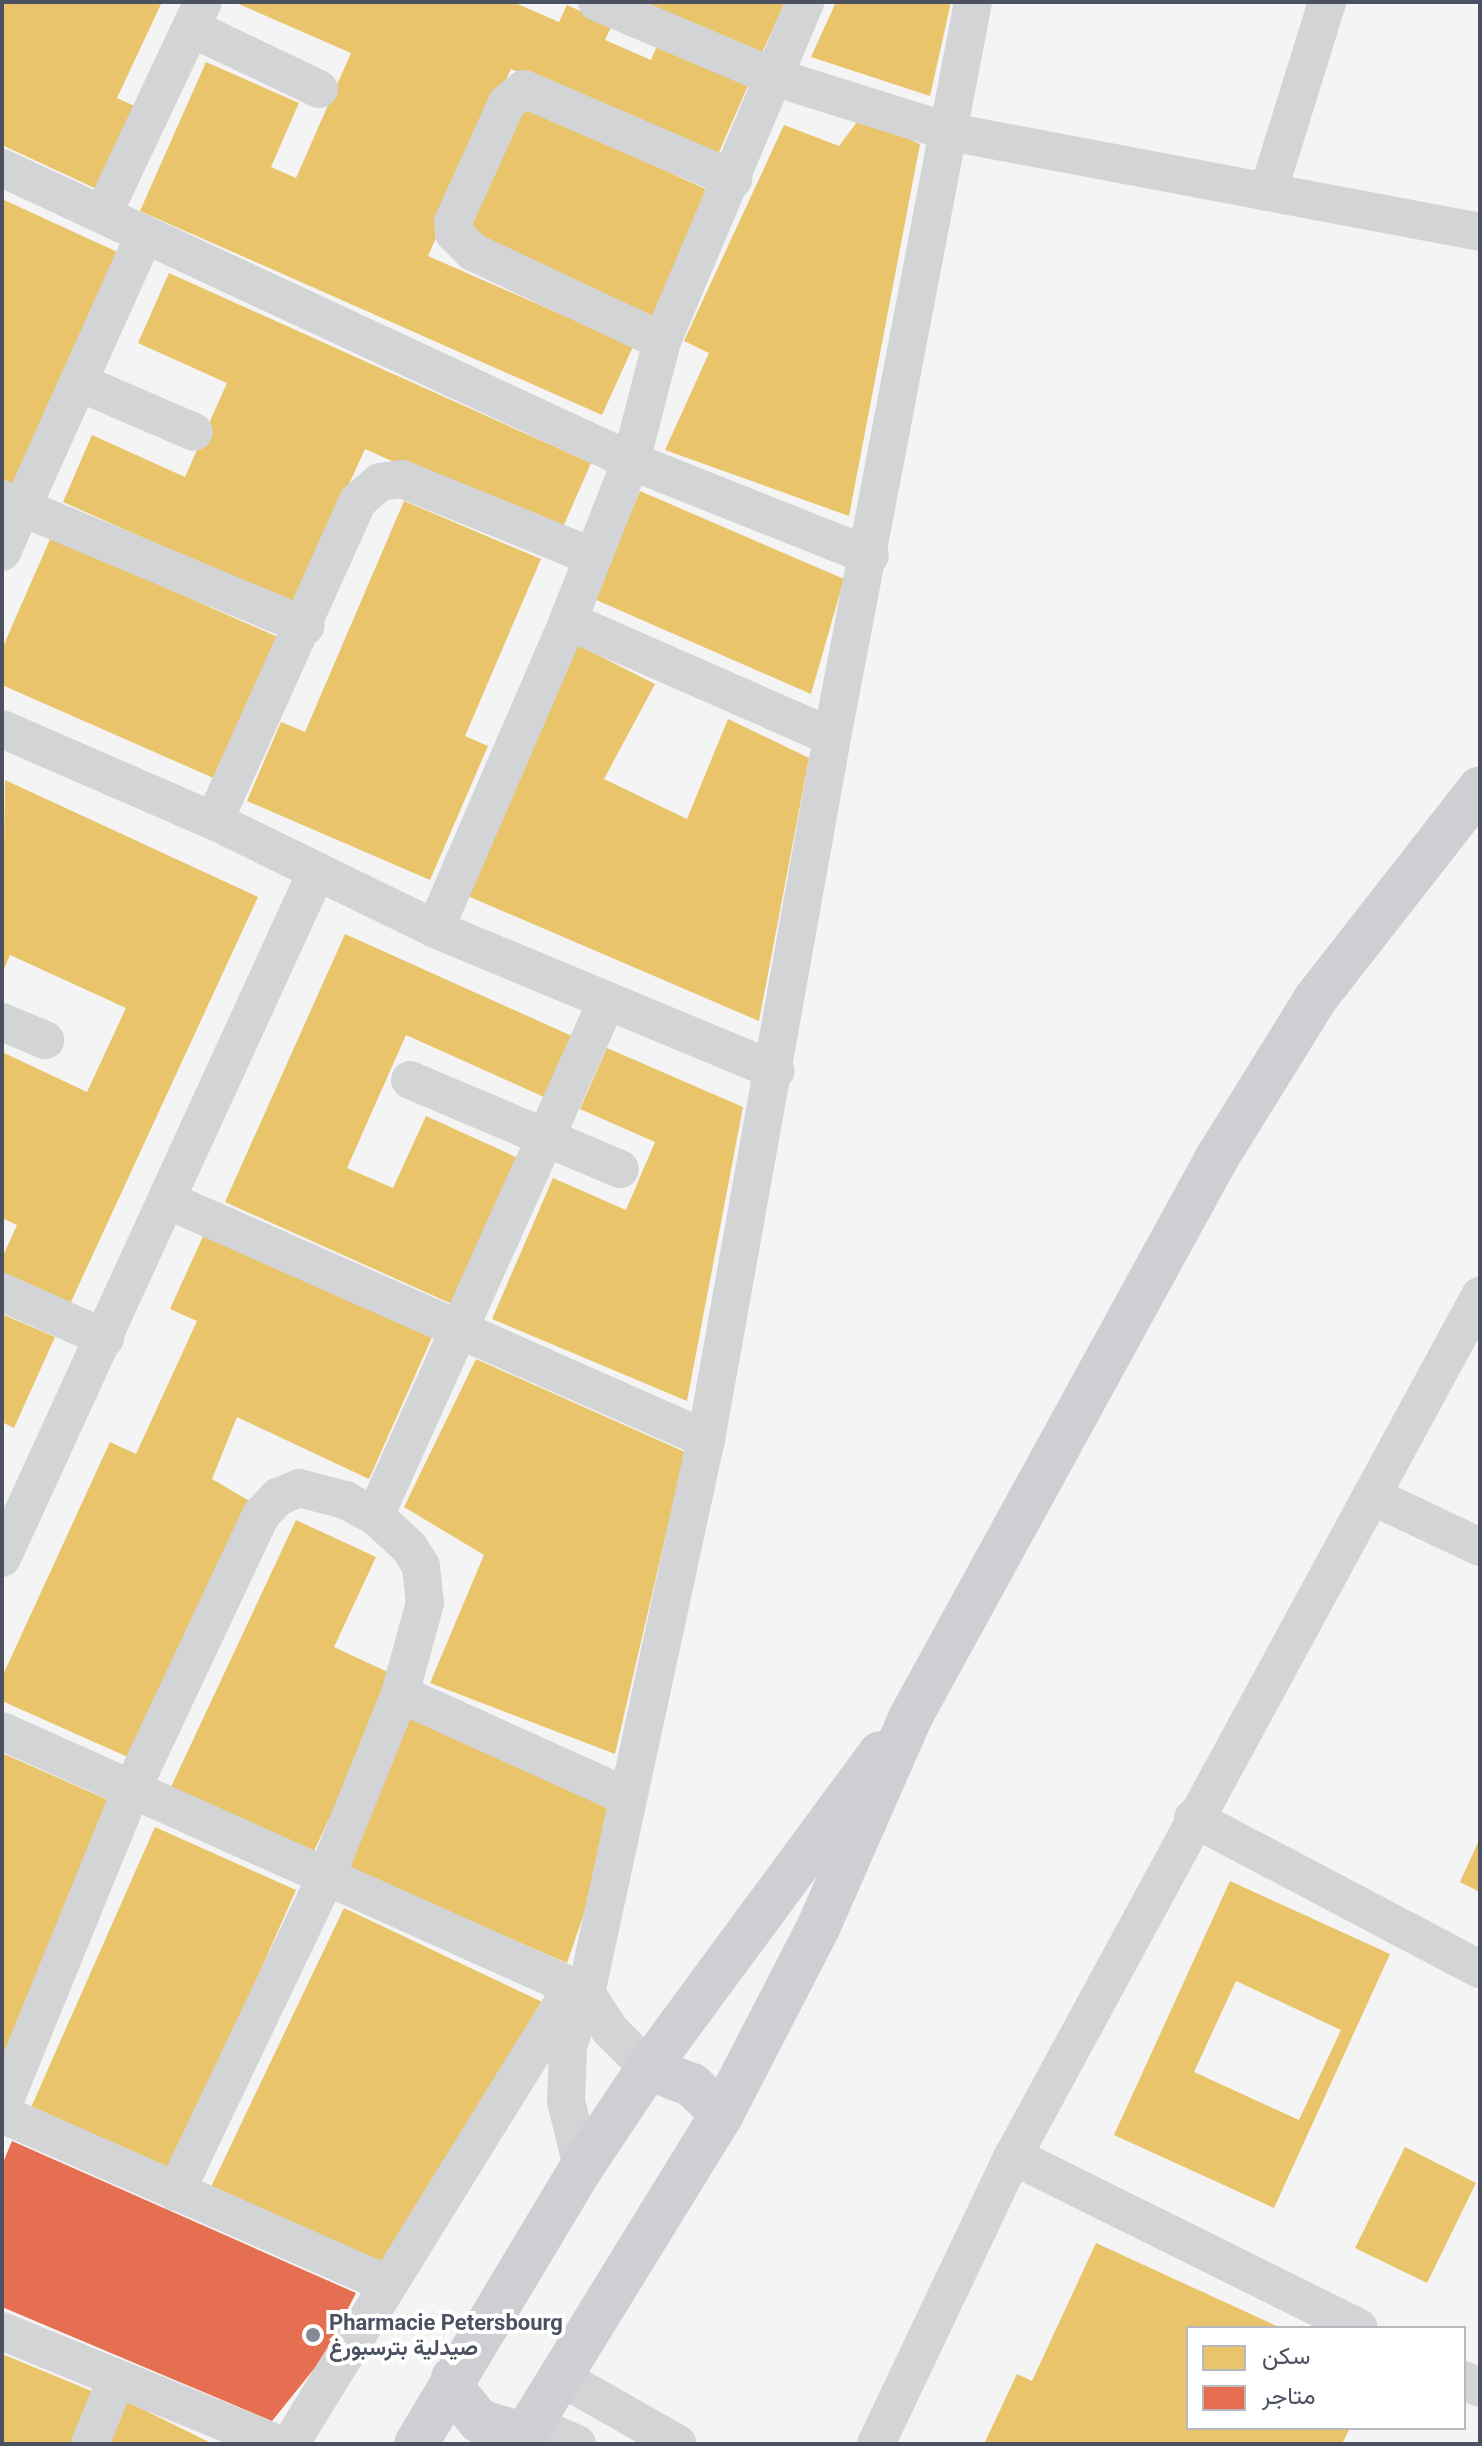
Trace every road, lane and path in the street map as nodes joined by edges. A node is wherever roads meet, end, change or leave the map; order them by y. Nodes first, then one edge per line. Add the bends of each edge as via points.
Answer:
1 (597, 2) edge
2 (805, 2) edge
3 (973, 2) edge
4 (1327, 2) edge
5 (197, 15) edge
6 (774, 77) junction
7 (319, 89) dead end
8 (950, 132) junction
9 (2, 168) edge
10 (733, 179) junction
11 (1268, 192) junction
12 (104, 212) junction
13 (1480, 232) edge
14 (143, 238) junction
15 (662, 341) junction
16 (78, 382) junction
17 (194, 432) dead end
18 (631, 461) junction
19 (12, 504) edge
20 (2, 552) edge
21 (591, 556) junction
22 (870, 556) junction
23 (568, 621) junction
24 (305, 626) junction
25 (2, 729) edge
26 (832, 737) junction
27 (1480, 788) edge
28 (214, 821) junction
29 (317, 871) junction
30 (435, 929) junction
31 (607, 1001) junction
32 (2, 1022) edge
33 (45, 1040) dead end
34 (776, 1071) junction
35 (410, 1080) dead end
36 (545, 1137) junction
37 (620, 1169) dead end
38 (167, 1200) junction
39 (2, 1292) edge
40 (1480, 1296) edge
41 (458, 1328) junction
42 (105, 1338) junction
43 (706, 1439) junction
44 (1372, 1496) junction
45 (375, 1516) junction
46 (1480, 1547) edge
47 (2, 1558) edge
48 (400, 1694) junction
49 (910, 1718) junction
50 (2, 1731) edge
51 (132, 1789) junction
52 (628, 1797) junction
53 (1193, 1818) junction
54 (326, 1877) junction
55 (1480, 1969) edge
56 (579, 1990) junction
57 (648, 2068) junction
58 (2, 2107) edge
59 (2, 2114) edge
60 (722, 2114) junction
61 (1013, 2156) junction
62 (582, 2167) junction
63 (176, 2192) junction
64 (388, 2284) junction
65 (1355, 2326) edge
66 (2, 2331) edge
67 (117, 2378) junction
68 (453, 2378) junction
69 (562, 2378) junction
70 (525, 2434) edge
71 (90, 2444) edge
72 (277, 2444) edge
73 (290, 2444) edge
74 (416, 2444) edge
75 (577, 2444) edge
76 (678, 2444) edge
77 (876, 2444) edge

1 - 6 street
2 - 6 street
3 - 8 street
4 - 11 street
5 - 7 street
5 - 12 street
6 - 8 street
6 - 10 street
8 - 11 street
8 - 22 street
9 - 12 street
10 - 15 street
10 - 15 street via 524,89 507,103 453,222 454,233 473,252
11 - 13 street
12 - 14 street
14 - 16 street
14 - 18 street
15 - 18 street
16 - 17 street
16 - 19 street
18 - 21 street
18 - 22 street
19 - 20 street
19 - 24 street
21 - 23 street
21 - 24 street via 390,478 358,501
22 - 26 street
23 - 26 street
23 - 30 street
24 - 28 street
25 - 28 street
26 - 34 street
27 - 49 main road via 1370,923 1265,1076
28 - 29 street
29 - 30 street
29 - 38 street
30 - 31 street
31 - 34 street
31 - 36 street
32 - 33 street
34 - 43 street
35 - 36 street
36 - 37 street
36 - 41 street
38 - 41 street
38 - 42 street
39 - 42 street
40 - 44 street
41 - 43 street
41 - 45 street
42 - 47 street
43 - 52 street
44 - 46 street
44 - 53 street
45 - 48 street via 409,1547 425,1583 425,1603
45 - 51 street via 314,1489 299,1488 271,1502
48 - 52 street
48 - 54 street
49 - 57 main road via 805,1848
49 - 60 main road via 818,1928
50 - 51 street
51 - 54 street
51 - 58 street
52 - 56 street
53 - 55 street
53 - 61 street
54 - 56 street
54 - 63 street
56 - 57 street
56 - 62 street via 568,2046 566,2101
56 - 64 street
57 - 60 main road via 692,2085
57 - 62 main road
59 - 63 street
60 - 69 main road
61 - 65 street
61 - 77 street
62 - 68 main road
63 - 64 street
64 - 73 street
66 - 67 street
67 - 71 street
67 - 72 street
68 - 70 main road via 458,2395 479,2421
68 - 74 main road
69 - 70 main road
69 - 76 street
70 - 75 street

